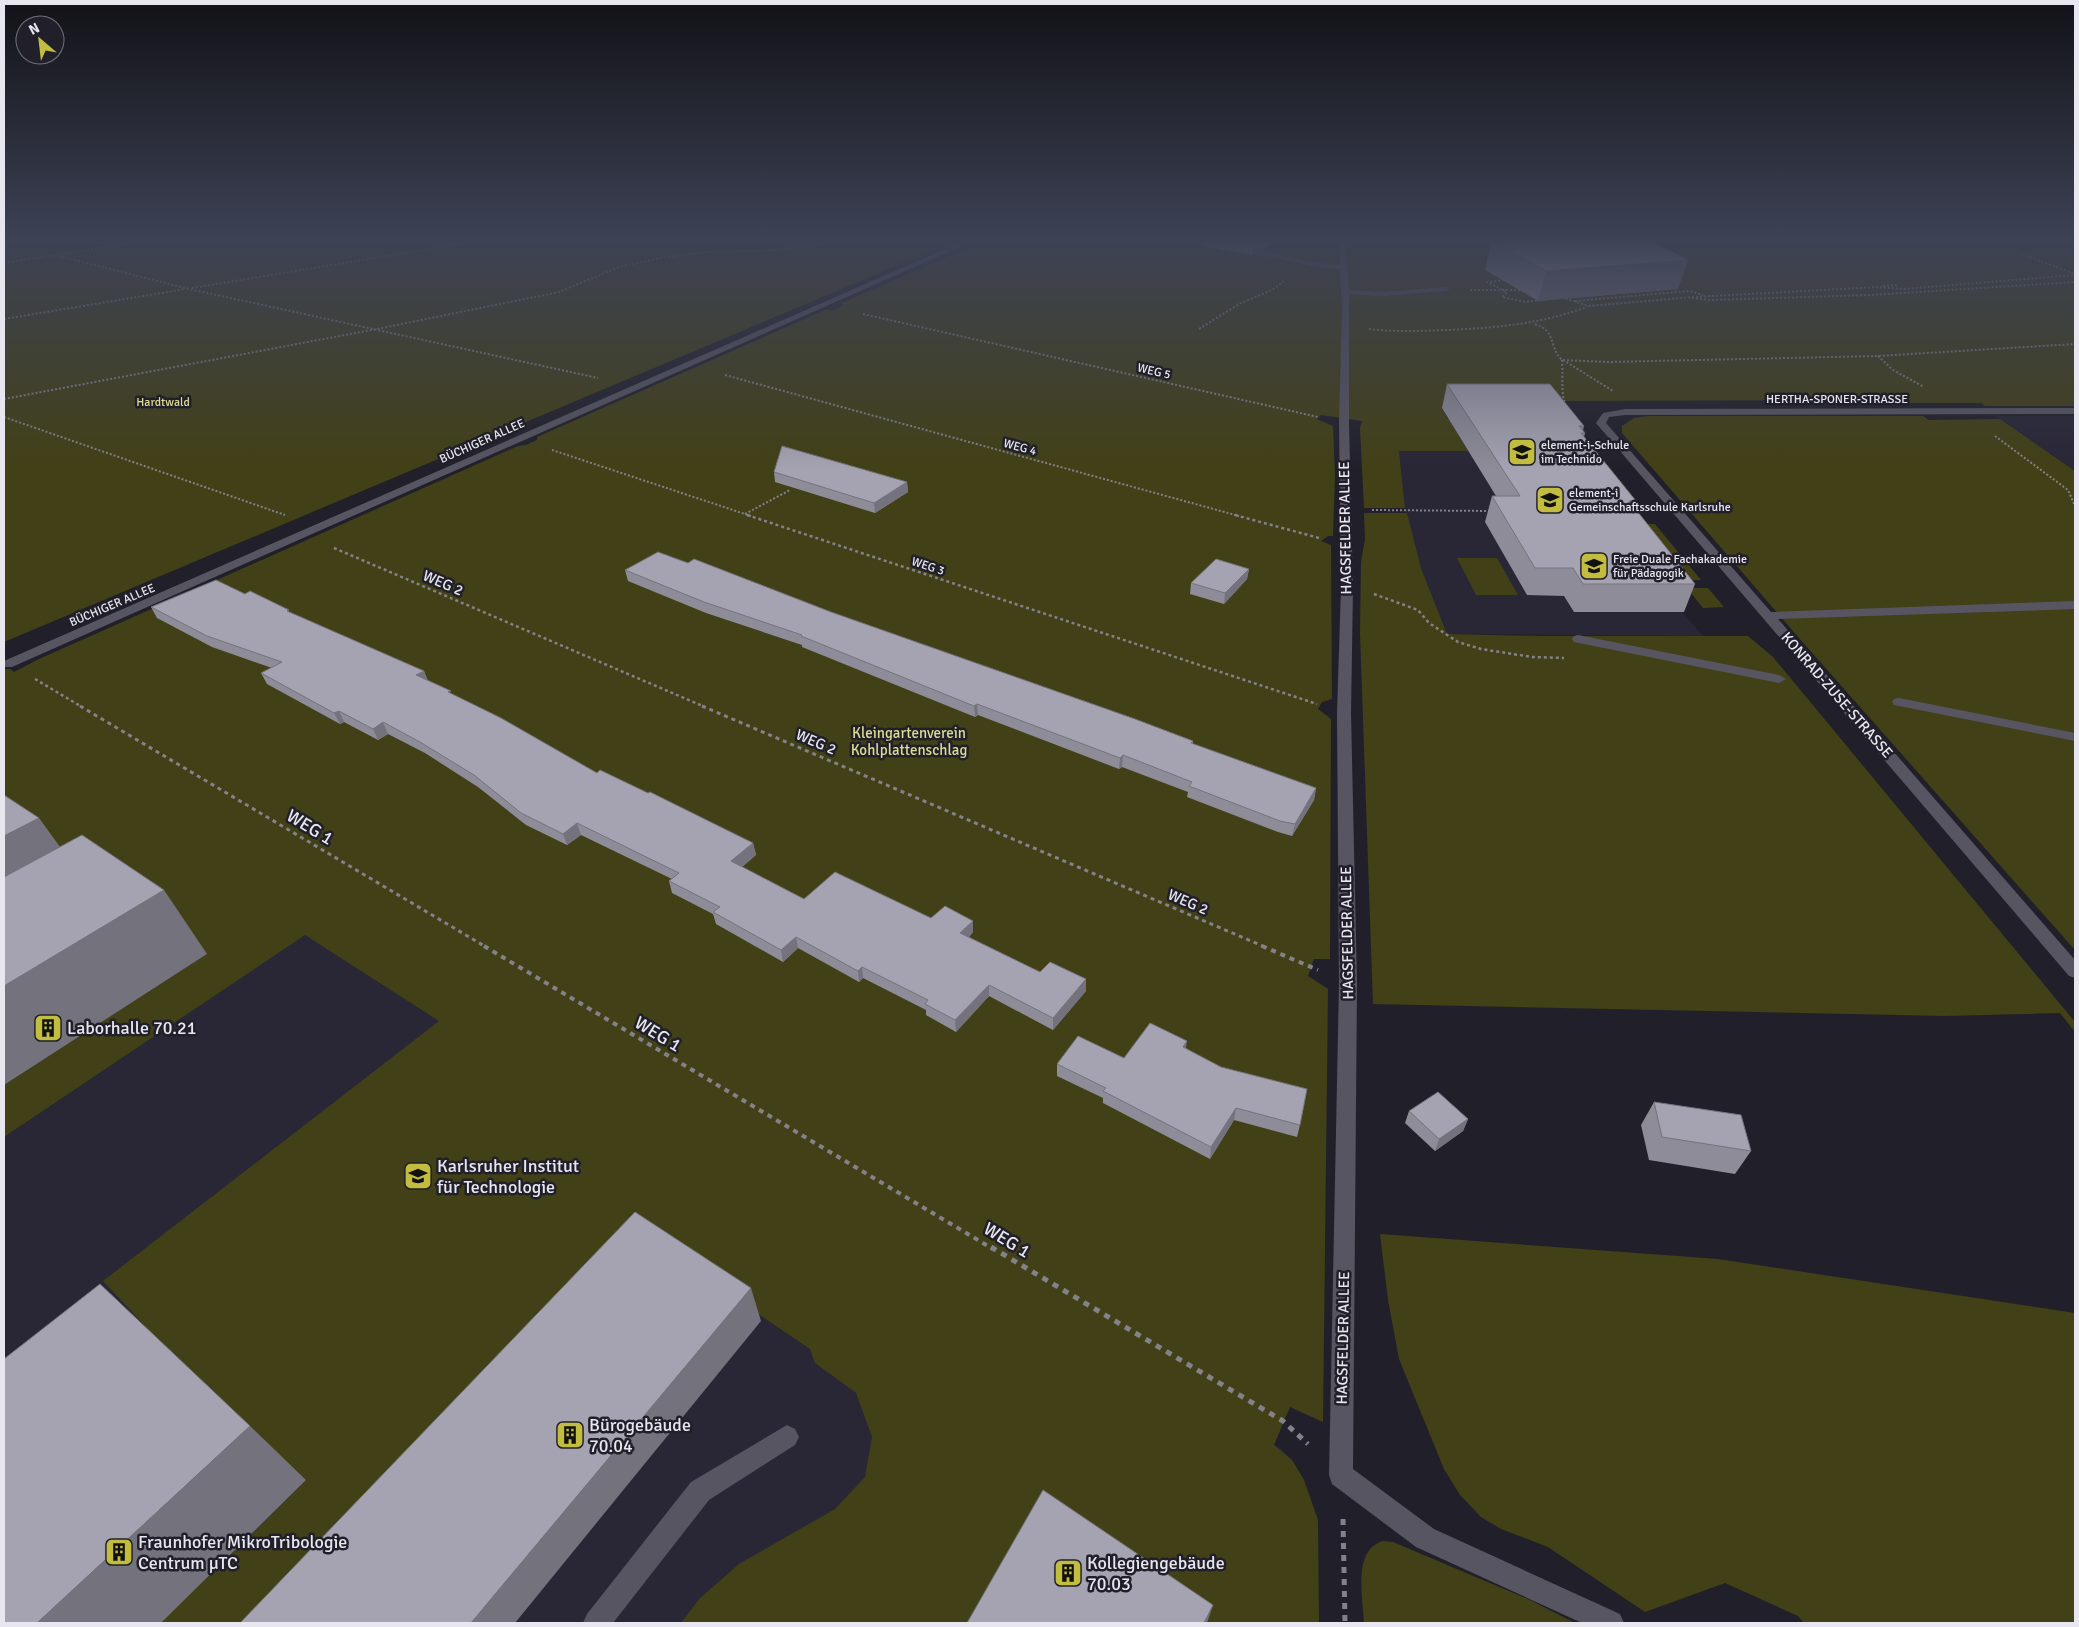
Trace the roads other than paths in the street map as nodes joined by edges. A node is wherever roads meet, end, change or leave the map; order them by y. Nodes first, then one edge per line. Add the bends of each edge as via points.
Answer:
1 (795, 318) edge
2 (1346, 318) edge
3 (2075, 411) edge
4 (1602, 419) joint
5 (2075, 605) edge
6 (1768, 616) junction
7 (1578, 639) dead end
8 (8, 664) dead end
9 (1779, 679) dead end
10 (1899, 702) dead end
11 (2075, 737) edge
12 (2075, 971) edge
13 (787, 1437) dead end
14 (596, 1623) edge
15 (1611, 1623) edge

1 - 8 street, BÜCHIGER ALLEE
2 - 15 street, HAGSFELDER ALLEE via 1344,713 1348,984 1341,1475 1425,1538
3 - 4 street, HERTHA-SPONER-STRASSE via 1636,412 1614,413
4 - 6 street, KONRAD-ZUSE-STRASSE via 1600,423
5 - 6 street
6 - 12 street, KONRAD-ZUSE-STRASSE
7 - 9 street
10 - 11 street
13 - 14 street via 700,1491

